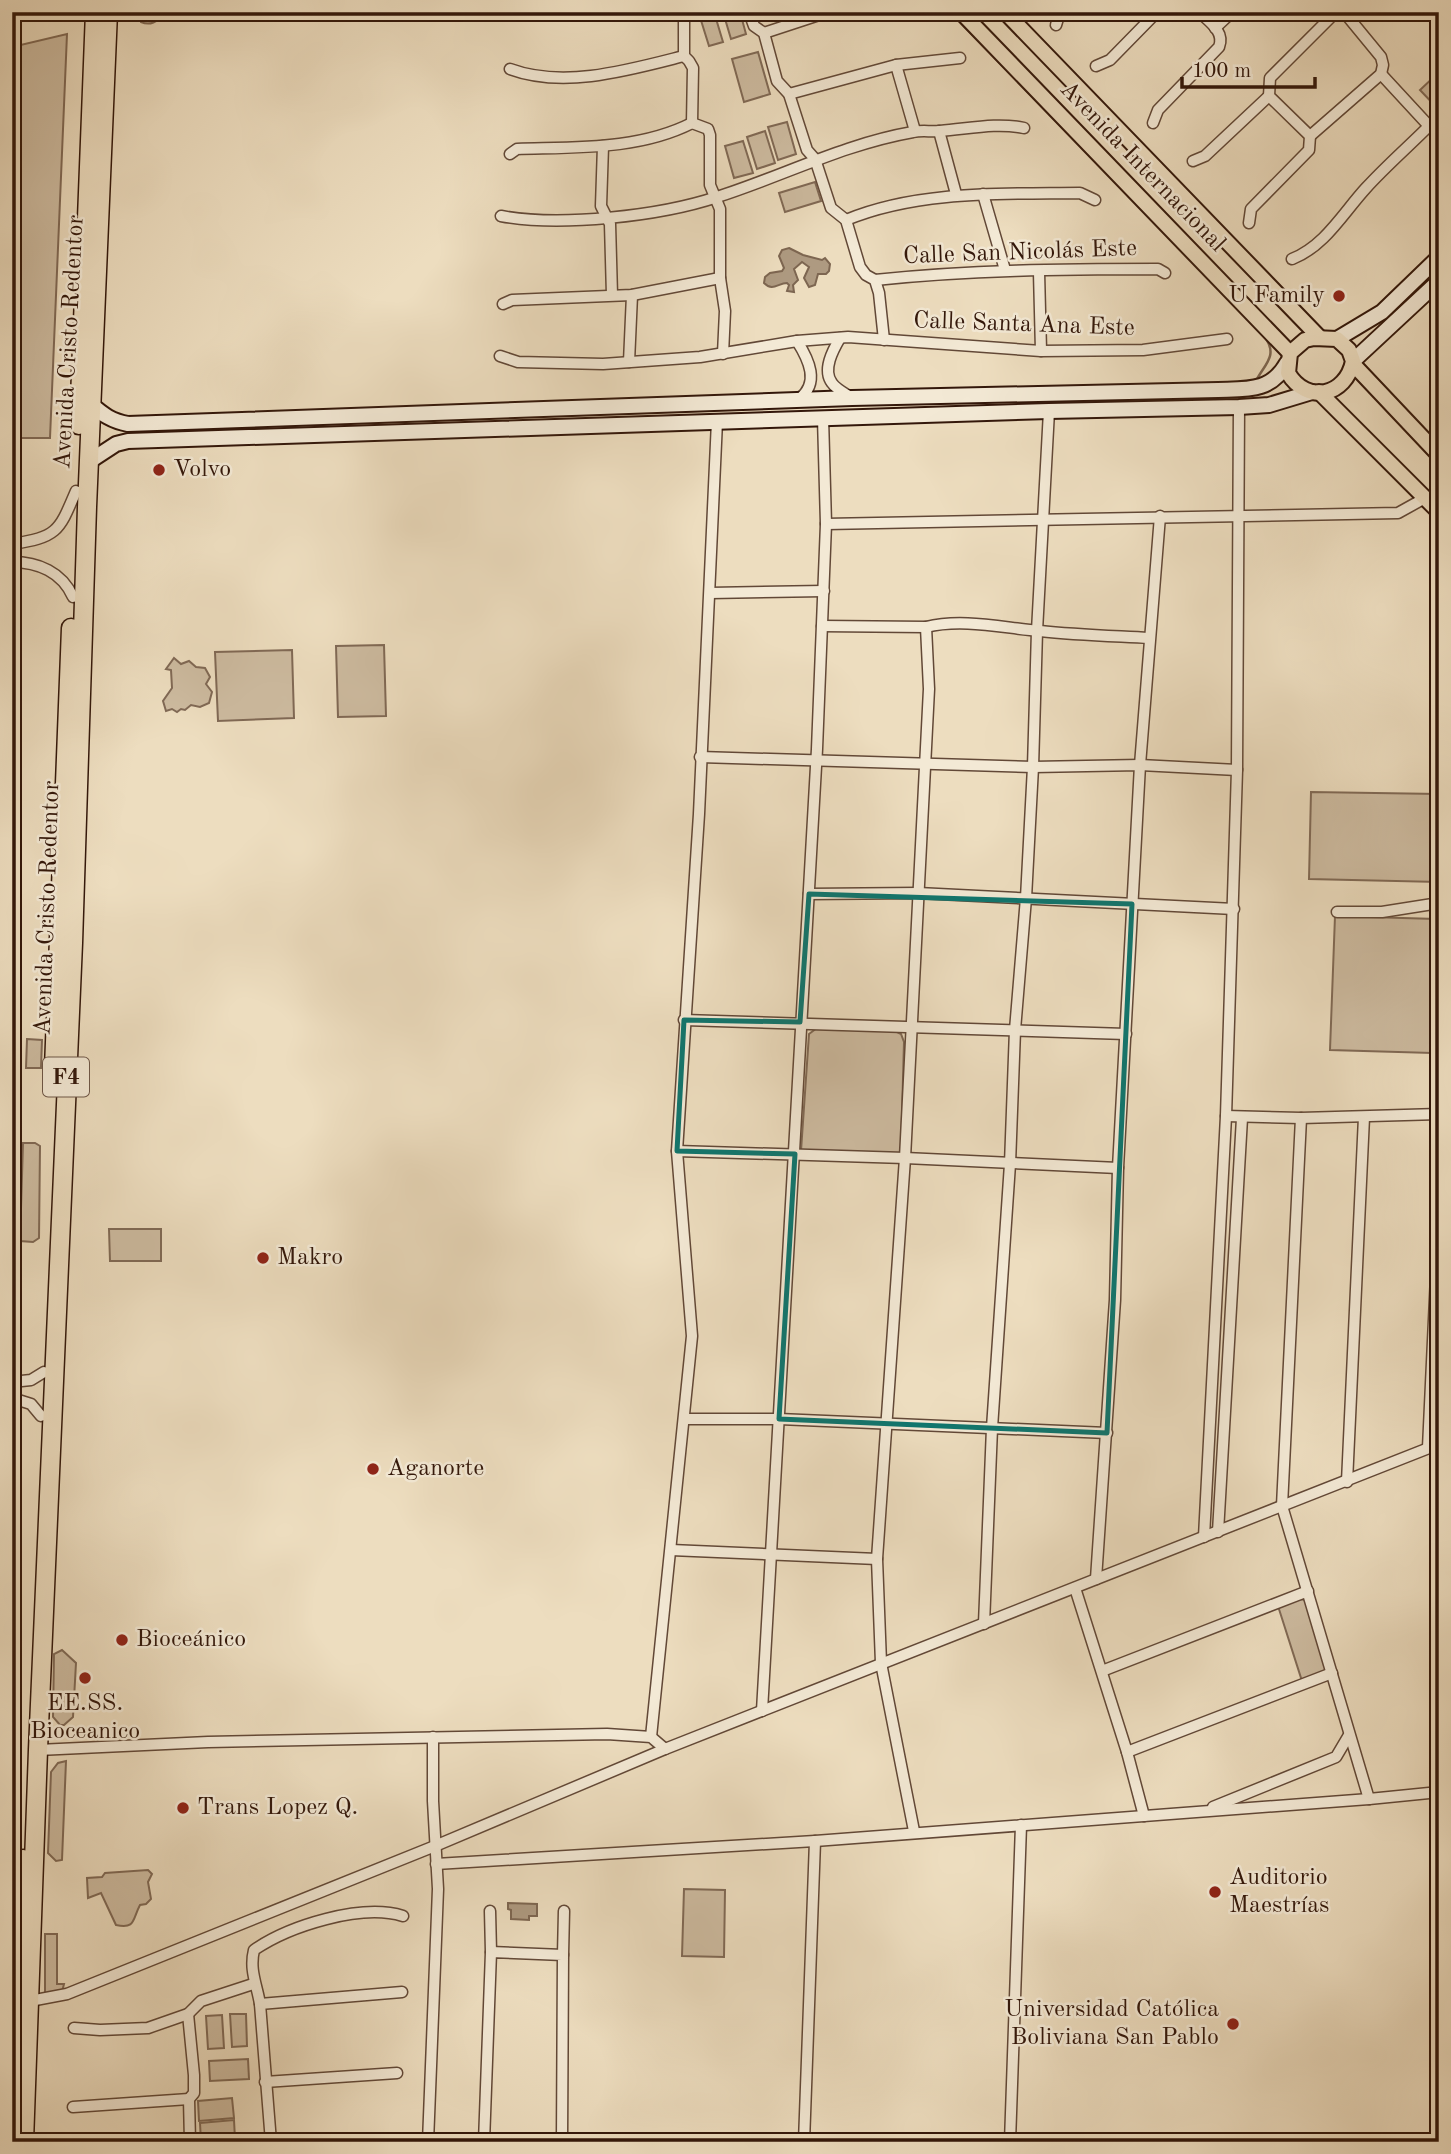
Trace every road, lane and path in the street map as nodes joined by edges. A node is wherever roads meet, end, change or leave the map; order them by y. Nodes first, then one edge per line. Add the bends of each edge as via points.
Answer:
1 (96, 12) edge
2 (108, 12) edge
3 (684, 12) edge
4 (749, 12) edge
5 (828, 12) edge
6 (961, 12) edge
7 (1005, 12) edge
8 (1060, 12) edge
9 (1157, 12) edge
10 (1199, 12) edge
11 (1232, 12) edge
12 (1336, 12) edge
13 (1344, 12) edge
14 (1056, 25) dead end
15 (1215, 28) junction
16 (764, 33) junction
17 (684, 56) junction
18 (960, 58) dead end
19 (896, 65) junction
20 (1097, 66) dead end
21 (510, 69) dead end
22 (1381, 74) junction
23 (789, 94) junction
24 (1269, 96) junction
25 (692, 123) junction
26 (1153, 123) dead end
27 (1024, 128) dead end
28 (1434, 128) edge
29 (915, 131) junction
30 (939, 131) junction
31 (1310, 136) junction
32 (603, 146) junction
33 (510, 155) dead end
34 (814, 159) junction
35 (1193, 161) dead end
36 (956, 194) junction
37 (983, 194) junction
38 (717, 197) junction
39 (1095, 200) dead end
40 (501, 216) dead end
41 (606, 218) junction
42 (846, 220) junction
43 (1249, 223) dead end
44 (1439, 257) edge
45 (1292, 259) dead end
46 (1005, 270) junction
47 (1039, 272) junction
48 (1165, 272) dead end
49 (720, 278) junction
50 (875, 280) junction
51 (1416, 281) junction
52 (1439, 281) edge
53 (1427, 292) junction
54 (612, 295) junction
55 (632, 295) junction
56 (503, 304) dead end
57 (840, 338) junction
58 (1320, 338) junction
59 (1227, 339) dead end
60 (1337, 339) junction
61 (884, 340) junction
62 (797, 341) junction
63 (1041, 351) junction
64 (723, 354) junction
65 (500, 356) dead end
66 (1289, 358) junction
67 (629, 362) junction
68 (1353, 363) junction
69 (1315, 392) junction
70 (852, 398) junction
71 (911, 398) junction
72 (798, 400) junction
73 (732, 402) junction
74 (91, 404) junction
75 (1239, 407) junction
76 (1049, 411) junction
77 (468, 413) junction
78 (910, 415) junction
79 (823, 418) junction
80 (724, 421) junction
81 (128, 424) junction
82 (469, 429) junction
83 (128, 441) junction
84 (1439, 455) edge
85 (90, 461) junction
86 (76, 491) junction
87 (1425, 498) junction
88 (1439, 512) edge
89 (1160, 516) junction
90 (1239, 516) junction
91 (1042, 520) junction
92 (826, 524) junction
93 (12, 544) edge
94 (12, 562) edge
95 (824, 591) junction
96 (710, 593) junction
97 (73, 597) junction
98 (822, 626) junction
99 (926, 627) junction
100 (1037, 631) junction
101 (1149, 638) junction
102 (701, 757) junction
103 (816, 760) junction
104 (925, 764) junction
105 (1140, 765) junction
106 (1033, 767) junction
107 (1237, 770) junction
108 (918, 893) junction
109 (809, 894) junction
110 (1026, 898) junction
111 (1439, 903) edge
112 (1132, 904) junction
113 (1234, 909) junction
114 (1337, 912) dead end
115 (684, 1020) junction
116 (800, 1022) junction
117 (911, 1028) junction
118 (1015, 1030) junction
119 (1126, 1034) junction
120 (1439, 1114) edge
121 (1226, 1116) junction
122 (1364, 1117) junction
123 (1242, 1118) junction
124 (1301, 1118) junction
125 (677, 1151) junction
126 (794, 1154) junction
127 (905, 1158) junction
128 (1010, 1164) junction
129 (1118, 1168) junction
130 (1439, 1212) edge
131 (44, 1372) junction
132 (12, 1382) edge
133 (12, 1398) edge
134 (41, 1416) junction
135 (685, 1419) junction
136 (779, 1419) junction
137 (886, 1424) junction
138 (992, 1428) junction
139 (1107, 1433) junction
140 (1439, 1444) edge
141 (1428, 1448) junction
142 (1347, 1482) junction
143 (1282, 1506) junction
144 (1218, 1532) junction
145 (1204, 1537) junction
146 (671, 1550) junction
147 (769, 1553) junction
148 (877, 1559) junction
149 (1096, 1579) junction
150 (1075, 1588) junction
151 (1308, 1591) junction
152 (984, 1624) junction
153 (881, 1663) junction
154 (1102, 1671) junction
155 (1332, 1673) junction
156 (762, 1711) junction
157 (1349, 1735) junction
158 (433, 1737) junction
159 (651, 1737) junction
160 (665, 1749) junction
161 (38, 1750) junction
162 (1127, 1752) junction
163 (1439, 1792) edge
164 (1368, 1799) junction
165 (1203, 1811) junction
166 (1144, 1816) junction
167 (1021, 1825) junction
168 (914, 1831) junction
169 (815, 1840) junction
170 (435, 1846) junction
171 (436, 1864) junction
172 (16, 1907) edge
173 (490, 1911) dead end
174 (564, 1911) dead end
175 (403, 1916) dead end
176 (491, 1952) junction
177 (564, 1955) junction
178 (253, 1983) junction
179 (402, 1992) dead end
180 (30, 2001) junction
181 (260, 2004) junction
182 (188, 2014) junction
183 (74, 2028) dead end
184 (397, 2073) dead end
185 (265, 2082) junction
186 (190, 2098) junction
187 (73, 2107) dead end
188 (13, 2142) edge
189 (24, 2142) edge
190 (190, 2142) edge
191 (271, 2142) edge
192 (428, 2142) edge
193 (484, 2142) edge
194 (562, 2142) edge
195 (804, 2142) edge
196 (1010, 2142) edge

1 - 86 highway, Avenida Cristo Redentor / F4
2 - 74 highway, Avenida Cristo Redentor / F4
3 - 17 street
4 - 16 street via 754,26
5 - 16 street
6 - 66 main road, Avenida Internacional
7 - 58 main road, Avenida Internacional
8 - 14 street
9 - 20 street via 1110,60
10 - 15 street
11 - 15 street
12 - 24 street via 1270,78
13 - 22 street via 1381,57
15 - 26 street via 1221,36 1219,47 1158,110
16 - 23 street via 777,81
17 - 21 street via 623,72 575,76 530,76
17 - 25 street via 693,68
18 - 19 street
19 - 23 street
19 - 29 street
22 - 28 street
22 - 31 street
23 - 34 street
24 - 31 street
24 - 35 street via 1205,156
25 - 32 street via 670,134
25 - 38 street via 708,129 710,185
27 - 30 street via 1007,124
28 - 45 street via 1364,190 1308,253
29 - 30 street
29 - 34 street
30 - 36 street
31 - 43 street via 1310,150 1251,209
32 - 33 street via 517,149
32 - 41 street via 601,206
34 - 38 street
34 - 42 street via 831,208
36 - 37 street
36 - 42 street
37 - 39 street via 1080,193
37 - 46 street
38 - 41 street
38 - 49 street
40 - 41 street via 524,220
41 - 54 street via 610,224
42 - 50 street via 860,267
44 - 51 main road
46 - 47 street, Calle San Nicolás Este
46 - 50 street, Calle San Nicolás Este
47 - 48 street, Calle San Nicolás Este
47 - 63 street
49 - 55 street
49 - 64 street
50 - 61 street
51 - 53 main road
51 - 60 main road via 1382,312
52 - 53 main road
53 - 68 main road
54 - 55 street
54 - 56 street
55 - 67 street
57 - 61 street, Calle Santa Ana Este
57 - 62 street, Calle Santa Ana Este
57 - 70 street via 829,359 830,379
58 - 60 main road
58 - 66 main road via 1305,340
59 - 63 street, Calle Santa Ana Este via 1143,350
60 - 68 main road via 1349,350
61 - 63 street, Calle Santa Ana Este
62 - 64 street, Calle Santa Ana Este
62 - 72 street via 812,373 807,393
64 - 67 street, Calle Santa Ana Este
65 - 67 street, Calle Santa Ana Este via 518,362
66 - 69 main road via 1292,380
66 - 71 main road via 1273,380 1243,389
68 - 69 main road via 1341,385
68 - 84 main road
69 - 75 main road via 1269,405
69 - 87 main road
70 - 71 main road
70 - 72 main road
71 - 78 main road
72 - 73 main road
73 - 77 main road
73 - 80 main road
74 - 81 main road via 114,422
74 - 85 highway, Avenida Cristo Redentor / F4
75 - 76 main road
75 - 90 street
76 - 78 main road
76 - 91 street
77 - 81 main road
77 - 82 main road
78 - 79 main road
79 - 80 main road
79 - 92 street
80 - 82 main road
80 - 96 street
81 - 83 main road
82 - 83 main road
83 - 85 main road
85 - 161 highway, Avenida Cristo Redentor / F4
86 - 93 street via 65,519 49,536
86 - 97 highway, Avenida Cristo Redentor / F4
87 - 88 main road
87 - 90 street via 1398,513
89 - 90 street
89 - 91 street
89 - 101 street
90 - 107 street
91 - 92 street
91 - 100 street
92 - 95 street
94 - 97 street via 51,572
95 - 96 street
95 - 98 street
96 - 102 street
97 - 131 highway, Avenida Cristo Redentor / F4
98 - 99 street
98 - 103 street
99 - 100 street via 941,624
99 - 104 street
100 - 101 street
100 - 106 street
101 - 105 street
102 - 103 street
102 - 115 street
103 - 104 street
103 - 109 street
104 - 106 street
104 - 108 street
105 - 106 street
105 - 107 street
105 - 112 street
106 - 110 street
107 - 113 street
108 - 109 street
108 - 110 street
108 - 117 street
109 - 116 street
110 - 112 street
110 - 118 street
111 - 114 street via 1382,912
112 - 113 street
112 - 119 street
113 - 121 street
115 - 116 street
115 - 125 street
116 - 117 street
116 - 126 street
117 - 118 street
117 - 127 street
118 - 119 street
118 - 128 street
119 - 129 street
120 - 122 street
121 - 123 street
121 - 145 street
122 - 124 street
122 - 142 street
123 - 124 street
123 - 144 street
124 - 143 street
125 - 126 street
125 - 135 street via 692,1336
126 - 127 street
126 - 136 street
127 - 128 street
127 - 137 street
128 - 129 street
128 - 138 street
129 - 139 street
130 - 141 street
131 - 132 street via 32,1380
131 - 134 highway, Avenida Cristo Redentor / F4
133 - 134 street via 31,1404
134 - 172 highway, Avenida Cristo Redentor / F4
135 - 136 street
135 - 146 street
136 - 137 street
136 - 147 street
137 - 138 street
137 - 148 street
138 - 139 street
138 - 152 street
139 - 149 street
140 - 141 street
141 - 142 street
142 - 143 street
143 - 144 street
143 - 151 street
144 - 145 street
145 - 149 street
146 - 147 street
146 - 159 street
147 - 148 street
147 - 156 street
148 - 153 street
149 - 150 street
150 - 152 street
150 - 154 street
151 - 154 street
151 - 155 street
152 - 153 street
153 - 156 street
153 - 168 street
154 - 162 street
155 - 157 street
155 - 162 street
156 - 160 street
157 - 164 street
157 - 165 street via 1336,1758
158 - 159 street
158 - 161 street
158 - 170 street
159 - 160 street
160 - 170 street
161 - 180 highway, Avenida Cristo Redentor / F4
162 - 166 street
163 - 164 street
164 - 165 street
165 - 166 street
166 - 167 street
167 - 168 street
167 - 196 street
168 - 169 street
169 - 171 street
169 - 195 street
170 - 171 street
170 - 180 street via 67,1993
171 - 192 street
172 - 188 highway, Avenida Cristo Redentor / F4
173 - 176 street
174 - 177 street
175 - 178 street via 391,1912 327,1917 265,1943 254,1950
176 - 177 street
176 - 193 street
177 - 194 street
178 - 181 street
178 - 182 street via 201,2001
179 - 181 street
180 - 189 highway, Avenida Cristo Redentor / F4
181 - 185 street
182 - 183 street via 148,2028
182 - 186 street via 194,2075
184 - 185 street
185 - 191 street
186 - 187 street
186 - 190 street

